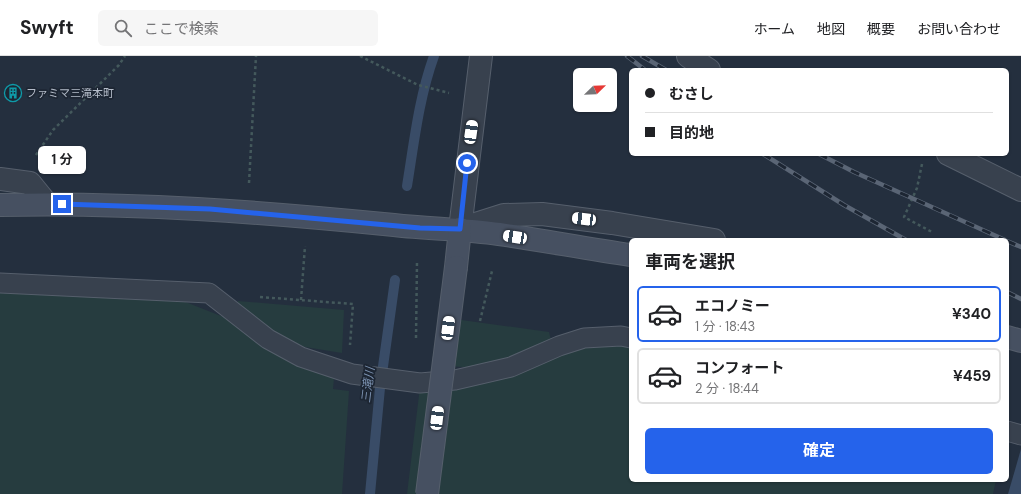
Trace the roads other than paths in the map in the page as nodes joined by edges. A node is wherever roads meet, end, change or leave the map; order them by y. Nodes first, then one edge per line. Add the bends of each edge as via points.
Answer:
1 (481, 56) edge
2 (688, 56) edge
3 (706, 68) edge
4 (952, 156) edge
5 (0, 179) edge
6 (1021, 190) edge
7 (47, 204) junction
8 (0, 205) edge
9 (460, 229) junction
10 (702, 238) edge
11 (629, 255) edge
12 (0, 283) edge
13 (629, 338) edge
14 (1009, 338) edge
15 (1021, 342) edge
16 (427, 494) edge

1 - 9 street
2 - 3 street
4 - 6 street
5 - 7 street via 30,183
7 - 8 street
7 - 9 street via 210,209 420,228
9 - 10 street via 504,215 542,214
9 - 11 street
9 - 16 street, bridge
12 - 13 lane via 209,293 268,339 300,357 350,373 420,383 455,380 511,367 584,338
14 - 15 street

